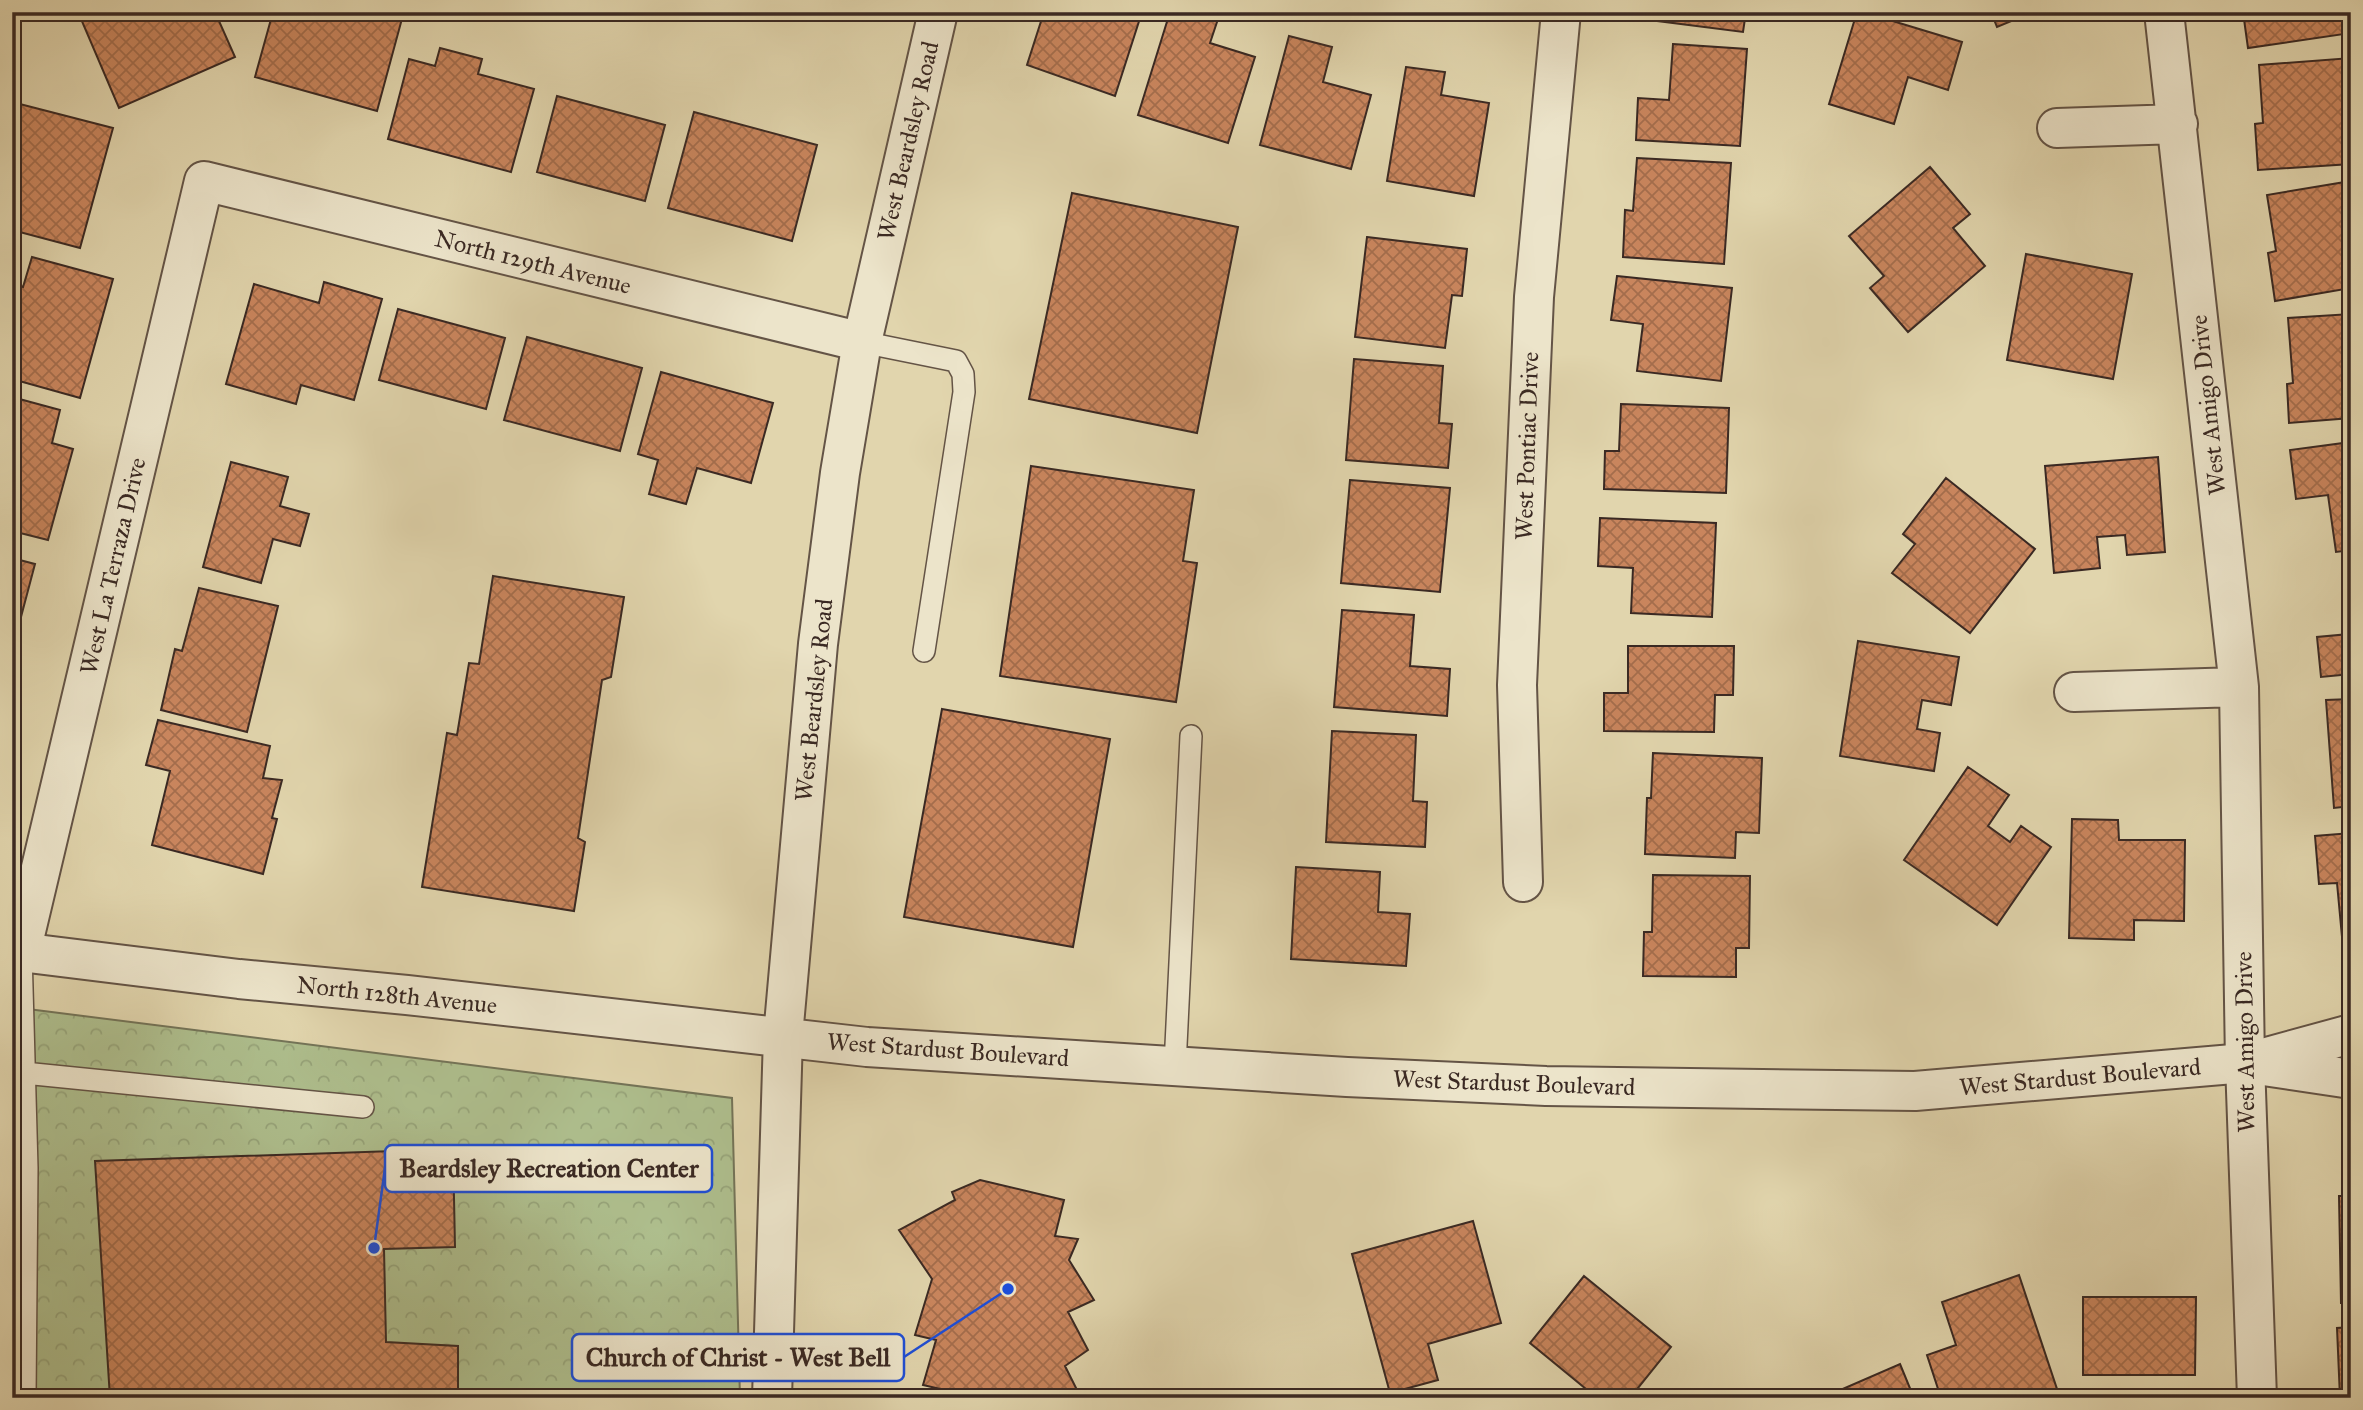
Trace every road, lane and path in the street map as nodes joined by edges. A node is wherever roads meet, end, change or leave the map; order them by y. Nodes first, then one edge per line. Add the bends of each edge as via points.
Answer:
1 (938, 12) edge
2 (1560, 12) edge
3 (2164, 12) edge
4 (2178, 124) junction
5 (2057, 128) dead end
6 (204, 181) joint
7 (862, 342) junction
8 (925, 650) dead end
9 (2239, 687) junction
10 (2074, 692) dead end
11 (1191, 736) dead end
12 (1522, 882) dead end
13 (17, 951) edge
14 (2351, 1034) edge
15 (783, 1036) junction
16 (2245, 1063) junction
17 (1175, 1066) junction
18 (24, 1073) junction
19 (2351, 1079) edge
20 (363, 1107) dead end
21 (20, 1167) edge
22 (25, 1398) edge
23 (772, 1398) edge
24 (2257, 1398) edge

1 - 7 street, West Beardsley Road
2 - 12 street, West Pontiac Drive via 1534,297 1517,685
3 - 4 street, West Amigo Drive
4 - 5 street
4 - 9 street, West Amigo Drive
6 - 7 street, North 129th Avenue
6 - 13 street, West La Terraza Drive
7 - 8 lane via 956,361 963,374 964,393
7 - 15 street, West Beardsley Road via 839,473 817,649
9 - 10 street
9 - 16 street, West Amigo Drive
11 - 17 lane
13 - 15 street, North 128th Avenue
13 - 18 lane
14 - 16 street, West Stardust Boulevard
15 - 17 street, West Stardust Boulevard via 867,1047
15 - 23 street, West Beardsley Road
16 - 17 street, West Stardust Boulevard via 1915,1091 1546,1086
16 - 19 street, West Stardust Boulevard
16 - 24 street, West Amigo Drive
18 - 20 lane
18 - 21 lane
21 - 22 lane

